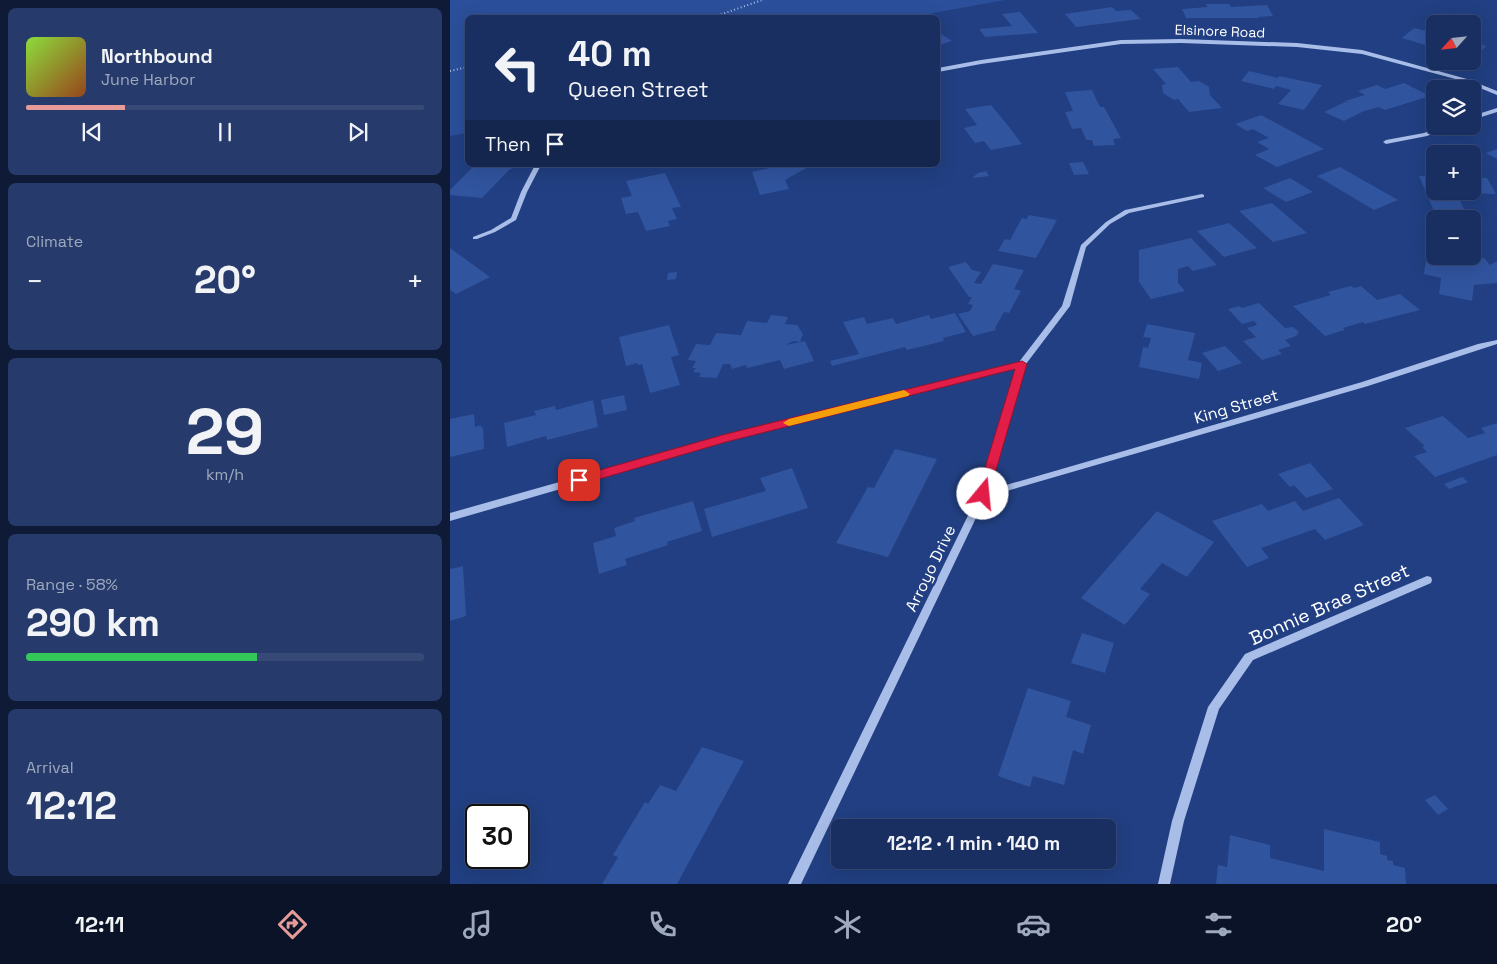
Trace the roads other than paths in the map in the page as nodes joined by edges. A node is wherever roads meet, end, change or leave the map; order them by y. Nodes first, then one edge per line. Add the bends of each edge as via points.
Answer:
1 (940, 70) edge
2 (1497, 93) edge
3 (1497, 110) edge
4 (1481, 115) edge
5 (1426, 135) edge
6 (1386, 142) dead end
7 (537, 167) edge
8 (1202, 196) dead end
9 (476, 238) dead end
10 (1497, 342) edge
11 (1022, 364) junction
12 (983, 494) junction
13 (450, 517) edge
14 (1427, 580) dead end
15 (794, 884) edge
16 (1164, 884) edge

1 - 2 street, Elsinore Road via 1121,42 1297,45 1371,55 1465,80
3 - 4 street
5 - 6 street
7 - 9 street via 514,219
8 - 11 street, Arroyo Drive via 1127,211 1108,222 1083,246 1066,306
10 - 12 street, King Street via 1365,384
11 - 12 street, Arroyo Drive
11 - 13 street via 726,438
12 - 15 street, Arroyo Drive
14 - 16 street, Bonnie Brae Street via 1249,657 1214,707 1178,821

